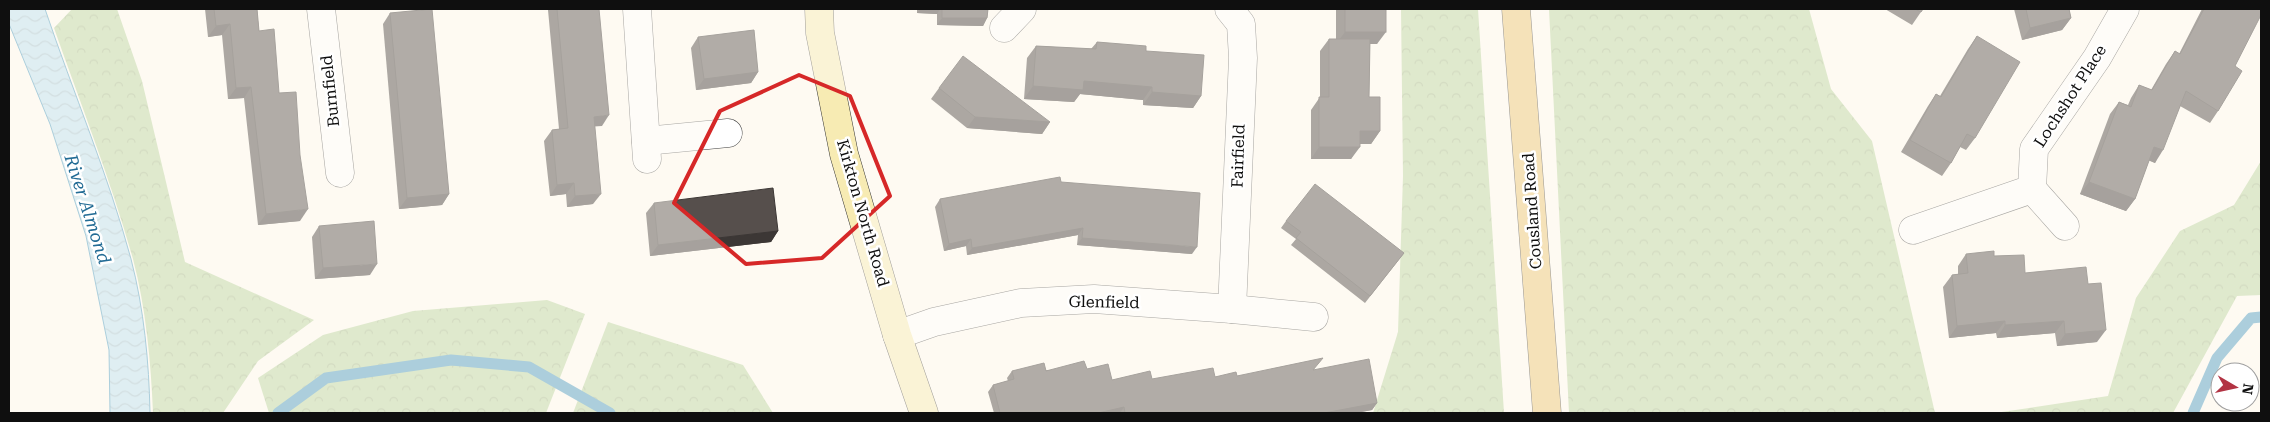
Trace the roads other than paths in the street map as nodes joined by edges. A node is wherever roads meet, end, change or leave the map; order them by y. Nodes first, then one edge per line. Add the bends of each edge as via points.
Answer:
1 (321, 9) edge
2 (637, 9) edge
3 (819, 9) edge
4 (1229, 9) edge
5 (1516, 9) edge
6 (2125, 9) edge
7 (728, 133) dead end
8 (340, 173) dead end
9 (2032, 189) junction
10 (2065, 226) dead end
11 (1913, 230) dead end
12 (1232, 309) junction
13 (1314, 318) dead end
14 (898, 335) junction
15 (924, 413) edge
16 (1547, 413) edge

1 - 8 street, Burnfield
2 - 7 street via 646,150
3 - 14 main road, Kirkton North Road via 820,33 844,154
4 - 12 street, Fairfield via 1242,24 1243,58
5 - 16 main road, Cousland Road
6 - 9 street, Lochshot Place via 2097,58 2034,149
9 - 10 street
9 - 11 street
12 - 13 street, Glenfield
12 - 14 street, Glenfield via 1094,299 1021,303 934,322
14 - 15 main road, Kirkton North Road

